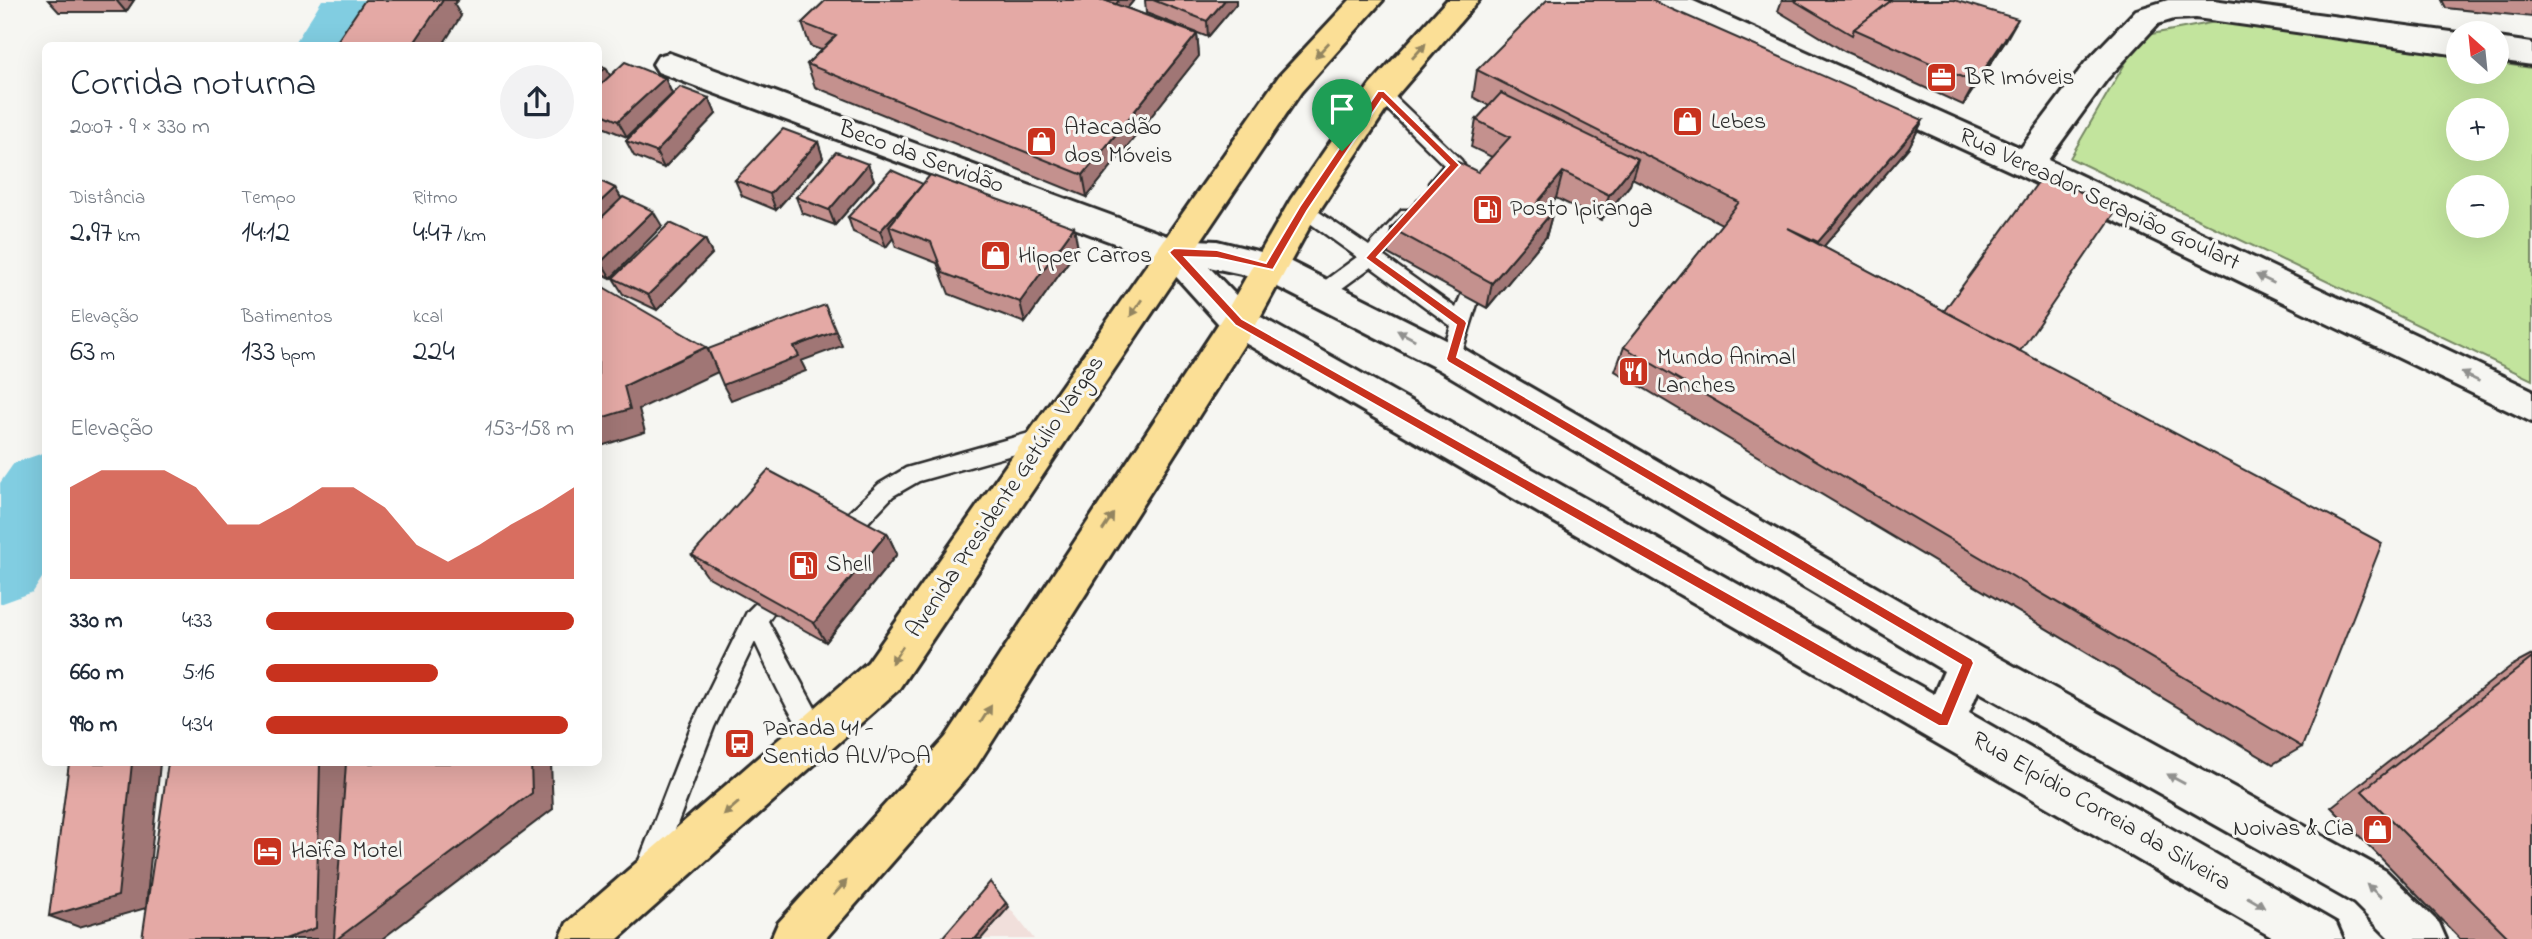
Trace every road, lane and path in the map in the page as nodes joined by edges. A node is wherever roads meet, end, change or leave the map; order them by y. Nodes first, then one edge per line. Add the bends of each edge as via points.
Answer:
1 (1368, 0) edge
2 (1464, 0) edge
3 (1664, 0) edge
4 (2446, 42) edge
5 (2510, 51) edge
6 (2532, 54) edge
7 (668, 64) dead end
8 (1381, 93) junction
9 (2027, 164) junction
10 (1455, 165) junction
11 (1467, 187) edge
12 (1303, 208) junction
13 (1174, 252) junction
14 (1370, 258) junction
15 (1269, 267) junction
16 (1323, 292) junction
17 (1469, 298) edge
18 (1239, 322) junction
19 (1457, 341) junction
20 (2532, 407) edge
21 (1047, 437) junction
22 (848, 528) edge
23 (1968, 663) junction
24 (1944, 722) junction
25 (817, 734) junction
26 (640, 889) junction
27 (583, 939) edge
28 (794, 939) edge
29 (2320, 939) edge
30 (2423, 939) edge

1 -> 13 main road, Avenida Presidente Getúlio Vargas via 1290,84
8 -> 2 main road
3 - 9 main road, Rua Vereador Serapião Goulart
4 - 9 main road via 2196,8 2173,9 2147,17 2096,71
5 - 6 main road
7 - 13 main road, Beco da Servidão
8 - 10 lane
8 - 12 main road
20 -> 9 main road, Rua Vereador Serapião Goulart
10 - 11 lane
10 - 14 lane
12 - 14 lane
12 - 15 main road
13 - 15 main road via 1217,254
13 - 18 main road, Rua Elpídio Correia da Silveira
13 -> 21 main road, Avenida Presidente Getúlio Vargas
14 - 16 lane
14 - 19 lane
15 - 16 main road
15 - 18 main road
19 -> 16 main road
17 - 19 lane
18 - 24 main road, Rua Elpídio Correia da Silveira
28 -> 18 main road via 961,752
19 - 23 main road
21 - 22 lane via 913,474 886,490
21 -> 25 main road, Avenida Presidente Getúlio Vargas via 883,676
23 - 24 main road
30 -> 23 main road via 2370,887
24 -> 29 main road, Rua Elpídio Correia da Silveira
25 -> 26 main road, Avenida Presidente Getúlio Vargas
25 - 26 lane via 792,693 760,614 704,724
26 - 27 main road, Avenida Presidente Getúlio Vargas

